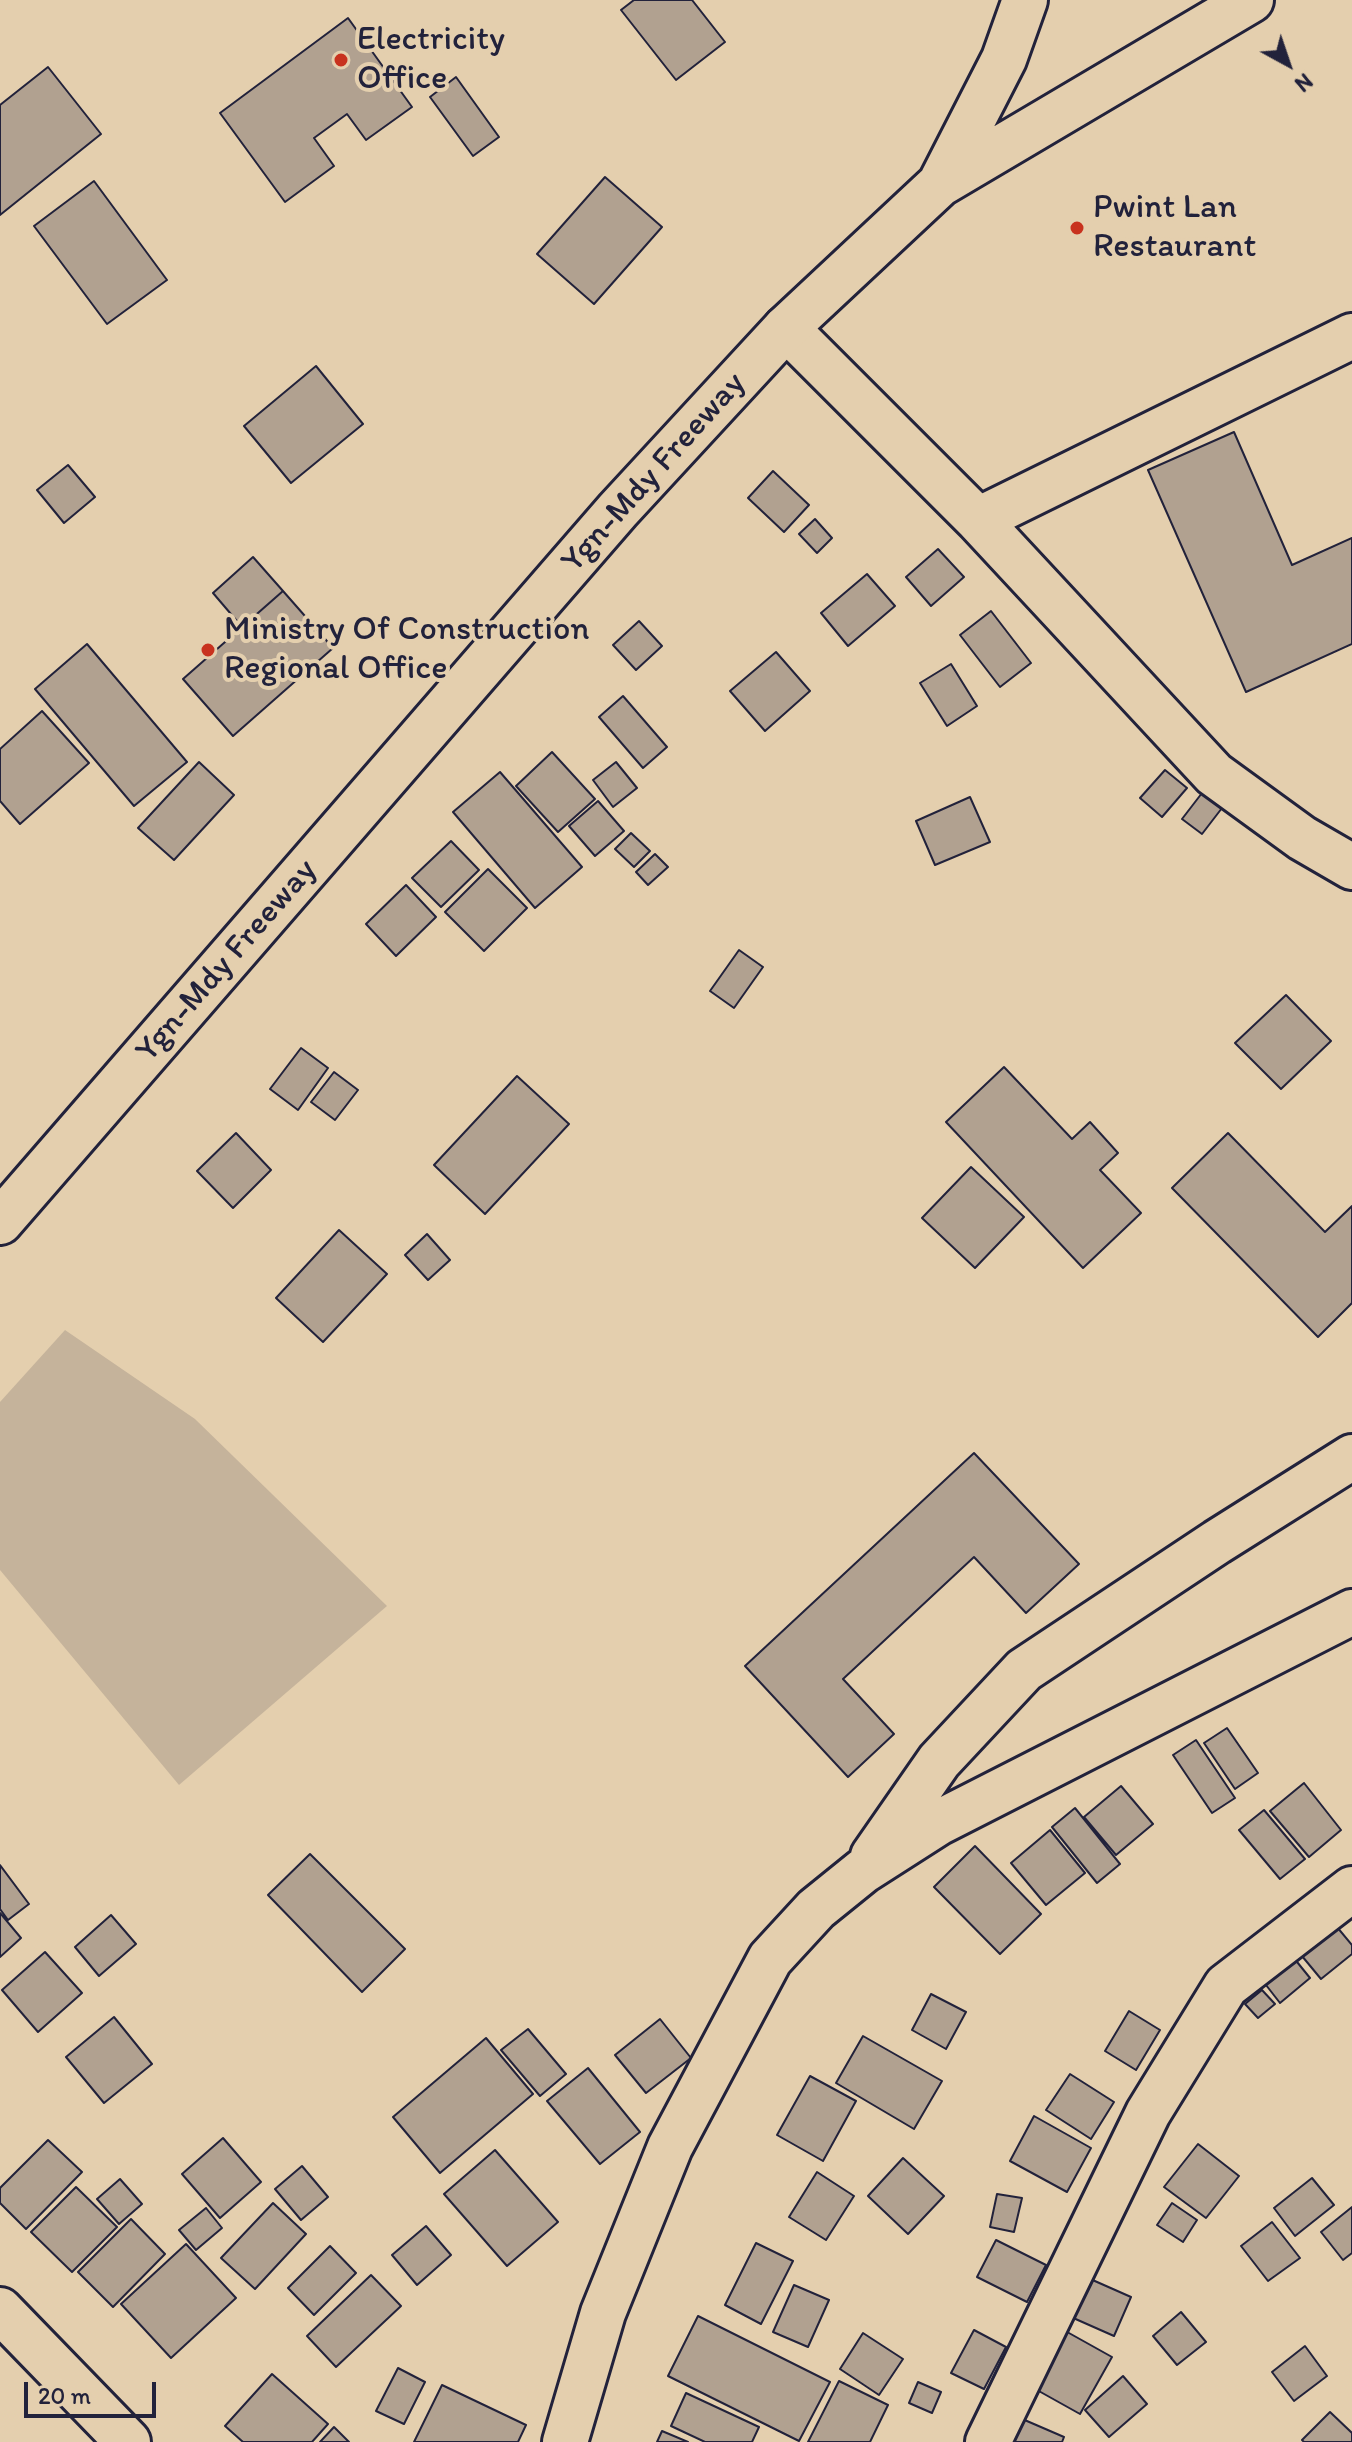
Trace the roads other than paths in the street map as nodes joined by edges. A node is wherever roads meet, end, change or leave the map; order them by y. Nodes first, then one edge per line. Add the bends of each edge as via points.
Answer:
1 (1025, 0) edge
2 (1251, 0) edge
3 (940, 184) junction
4 (786, 328) junction
5 (1352, 336) edge
6 (978, 520) junction
7 (1352, 867) edge
8 (0, 1222) edge
9 (1352, 1457) edge
10 (1352, 1612) edge
11 (863, 1871) junction
12 (1352, 1889) edge
13 (0, 2310) edge
14 (128, 2442) edge
15 (565, 2442) edge
16 (988, 2442) edge

1 - 3 main road, Ygn-Mdy Freeway via 1004,59
2 - 3 main road
3 - 4 main road, Ygn-Mdy Freeway
4 - 6 main road
4 - 8 main road, Ygn-Mdy Freeway via 618,510
5 - 6 main road
6 - 7 main road via 1214,774
9 - 11 main road via 1024,1670 939,1761
10 - 11 main road via 938,1823
11 - 15 main road via 816,1909 770,1959 725,2040 670,2147 603,2313
12 - 16 main road via 1226,1986 1148,2113
13 - 14 main road

